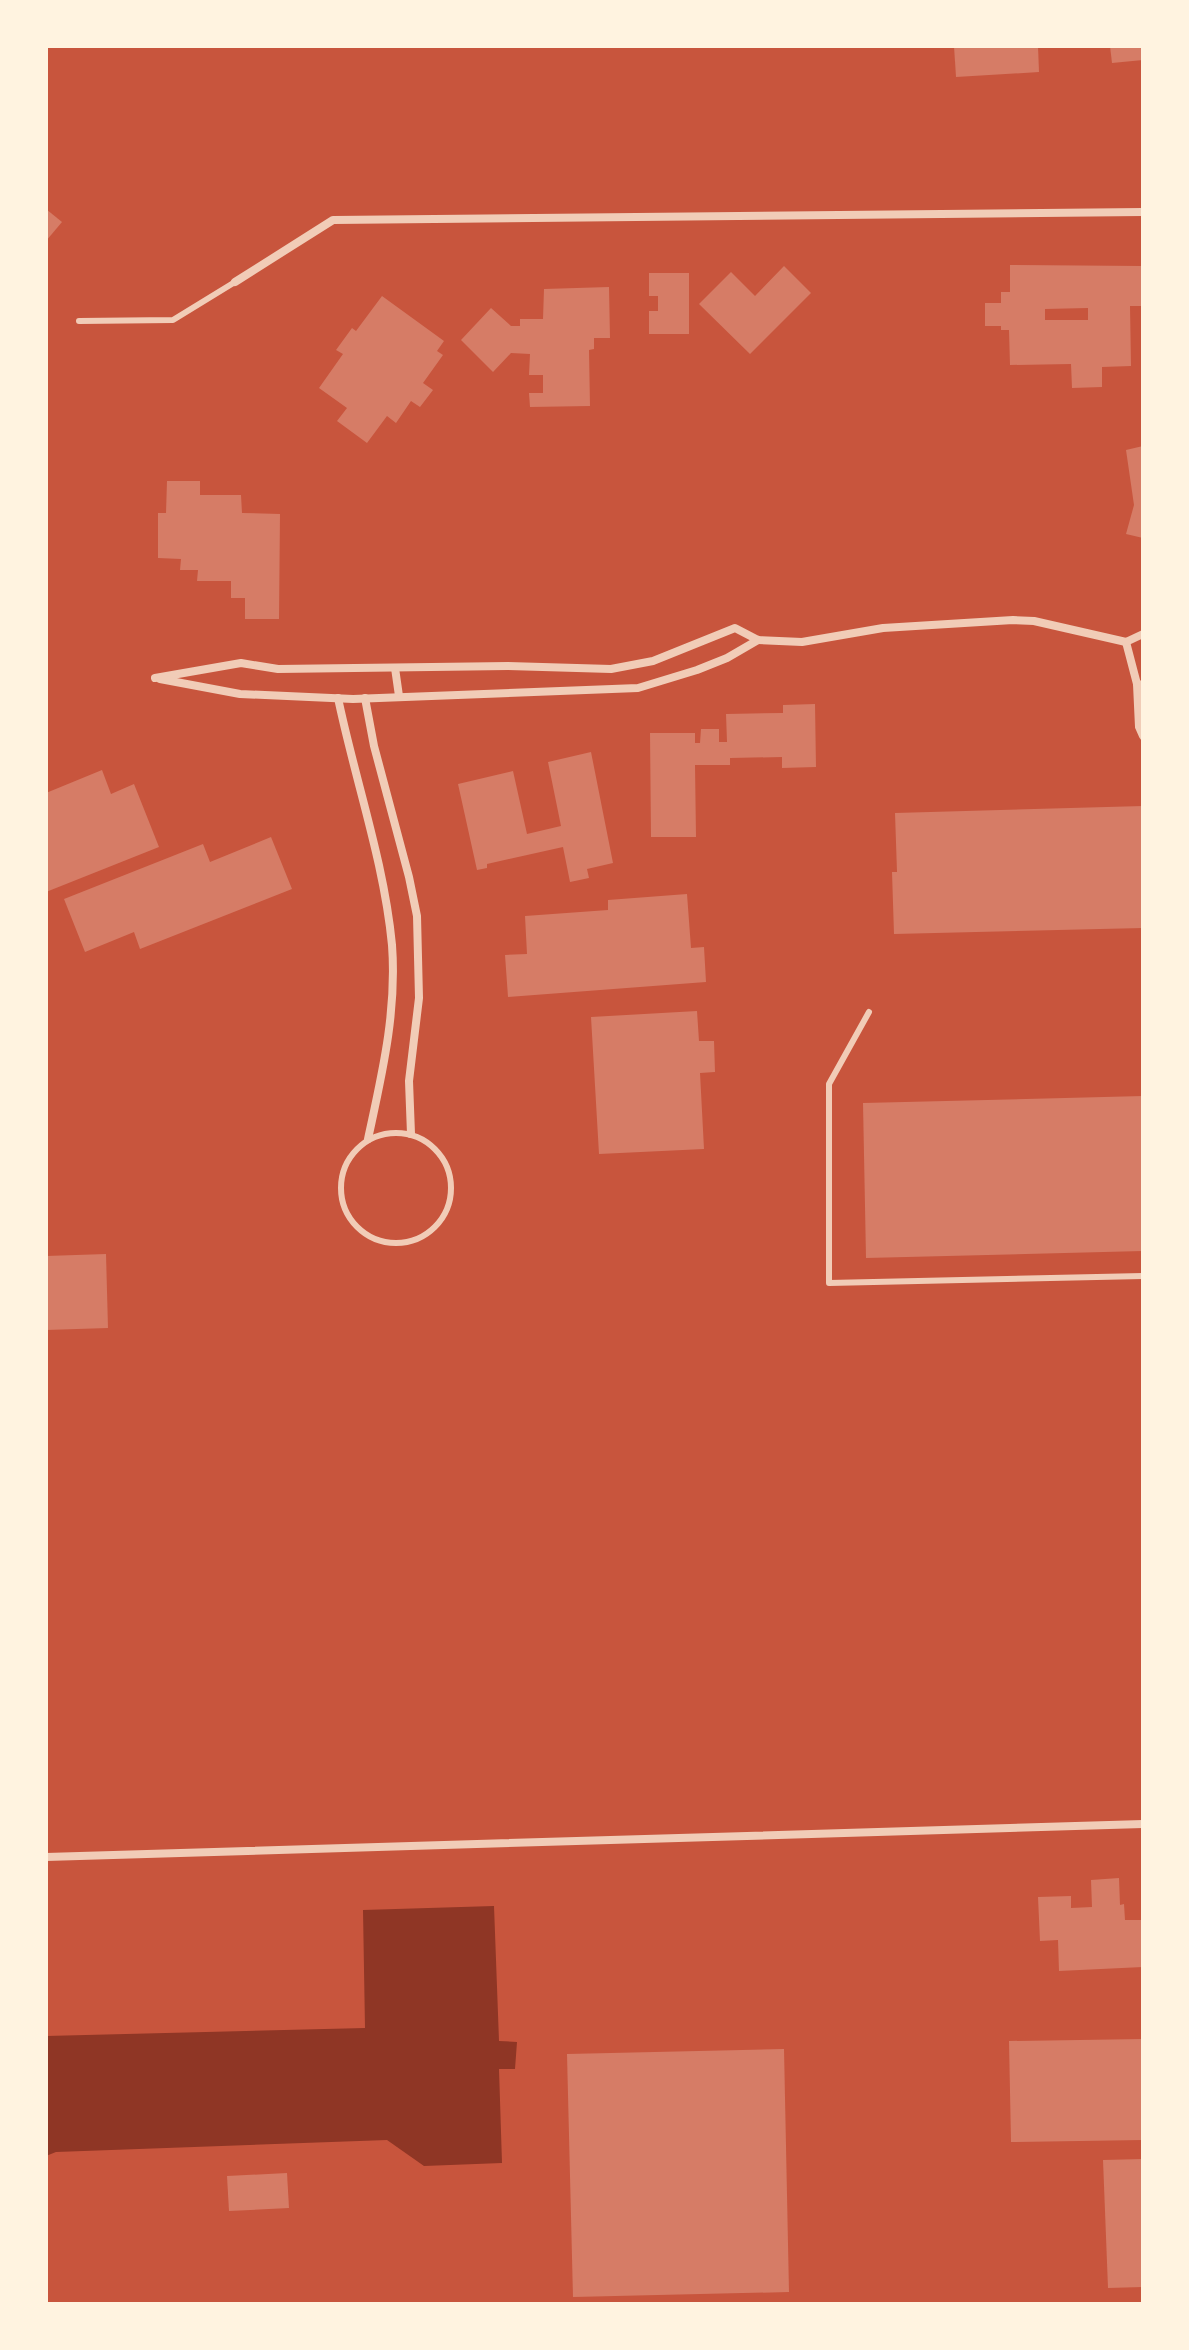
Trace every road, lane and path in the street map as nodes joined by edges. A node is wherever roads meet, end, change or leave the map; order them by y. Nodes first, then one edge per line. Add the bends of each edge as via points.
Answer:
1 (1143, 212) edge
2 (235, 282) joint
3 (79, 321) dead end
4 (1143, 634) edge
5 (758, 640) junction
6 (1126, 642) junction
7 (395, 668) junction
8 (1140, 684) edge
9 (399, 696) junction
10 (338, 698) junction
11 (365, 698) junction
12 (1143, 736) edge
13 (869, 1012) dead end
14 (411, 1134) junction
15 (368, 1139) junction
16 (1143, 1276) edge
17 (1143, 1824) edge
18 (46, 1857) edge

1 - 2 street via 333,220
2 - 3 lane via 173,320
4 - 6 street
5 - 6 street via 802,642 883,628 1013,620
5 - 7 street via 735,628 653,661 611,669
5 - 9 street via 697,670 638,688
6 - 8 street
7 - 9 street
7 - 10 street via 278,669 241,663 155,678 240,694
8 - 12 street
9 - 11 street
10 - 11 street
10 - 15 street via 392,945 391,1024
11 - 14 street via 417,916 419,998 409,1081
13 - 16 lane via 829,1084 829,1283
14 - 15 lane via 396,1131
14 - 15 lane via 440,1154 452,1187 440,1221 412,1241 394,1244 360,1231 342,1202 344,1166
17 - 18 street

